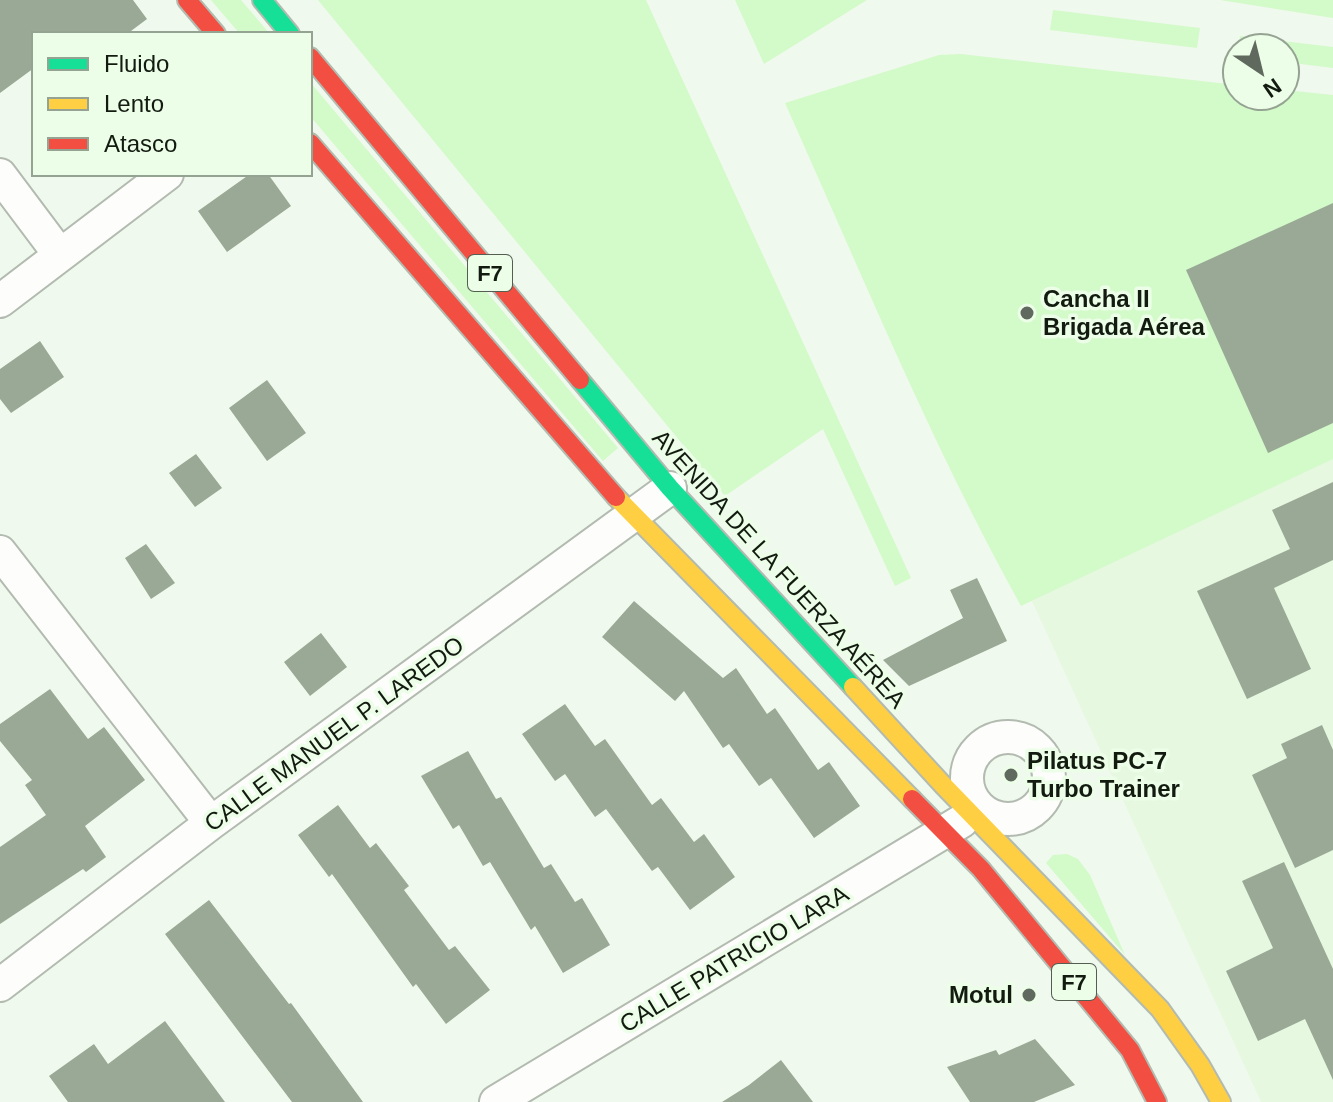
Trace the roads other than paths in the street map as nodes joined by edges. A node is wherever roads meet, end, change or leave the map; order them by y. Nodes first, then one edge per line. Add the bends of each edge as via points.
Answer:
1 (187, 0) edge
2 (262, 0) edge
3 (214, 32) edge
4 (288, 32) edge
5 (312, 59) edge
6 (312, 145) edge
7 (0, 175) edge
8 (164, 176) edge
9 (60, 255) junction
10 (0, 301) edge
11 (670, 488) junction
12 (633, 517) junction
13 (0, 552) edge
14 (972, 815) junction
15 (211, 823) junction
16 (944, 832) junction
17 (0, 985) edge
18 (496, 1102) edge
19 (1157, 1102) edge
20 (1221, 1102) edge

1 - 3 highway
2 - 4 highway
5 - 11 highway, AVENIDA DE LA FUERZA AÉREA / F7
6 - 12 highway, F7
7 - 9 street
8 - 9 street
9 - 10 street
11 - 12 street, CALLE MANUEL P. LAREDO
11 - 14 highway, AVENIDA DE LA FUERZA AÉREA / F7
12 - 15 street, CALLE MANUEL P. LAREDO
12 - 16 highway, F7
13 - 15 street
14 - 16 street, CALLE PATRICIO LARA
14 - 20 highway, AVENIDA DE LA FUERZA AÉREA / F7 via 1160,1009
15 - 17 street, CALLE MANUEL P. LAREDO
16 - 18 street, CALLE PATRICIO LARA
16 - 19 highway, F7 via 981,869 1130,1050

